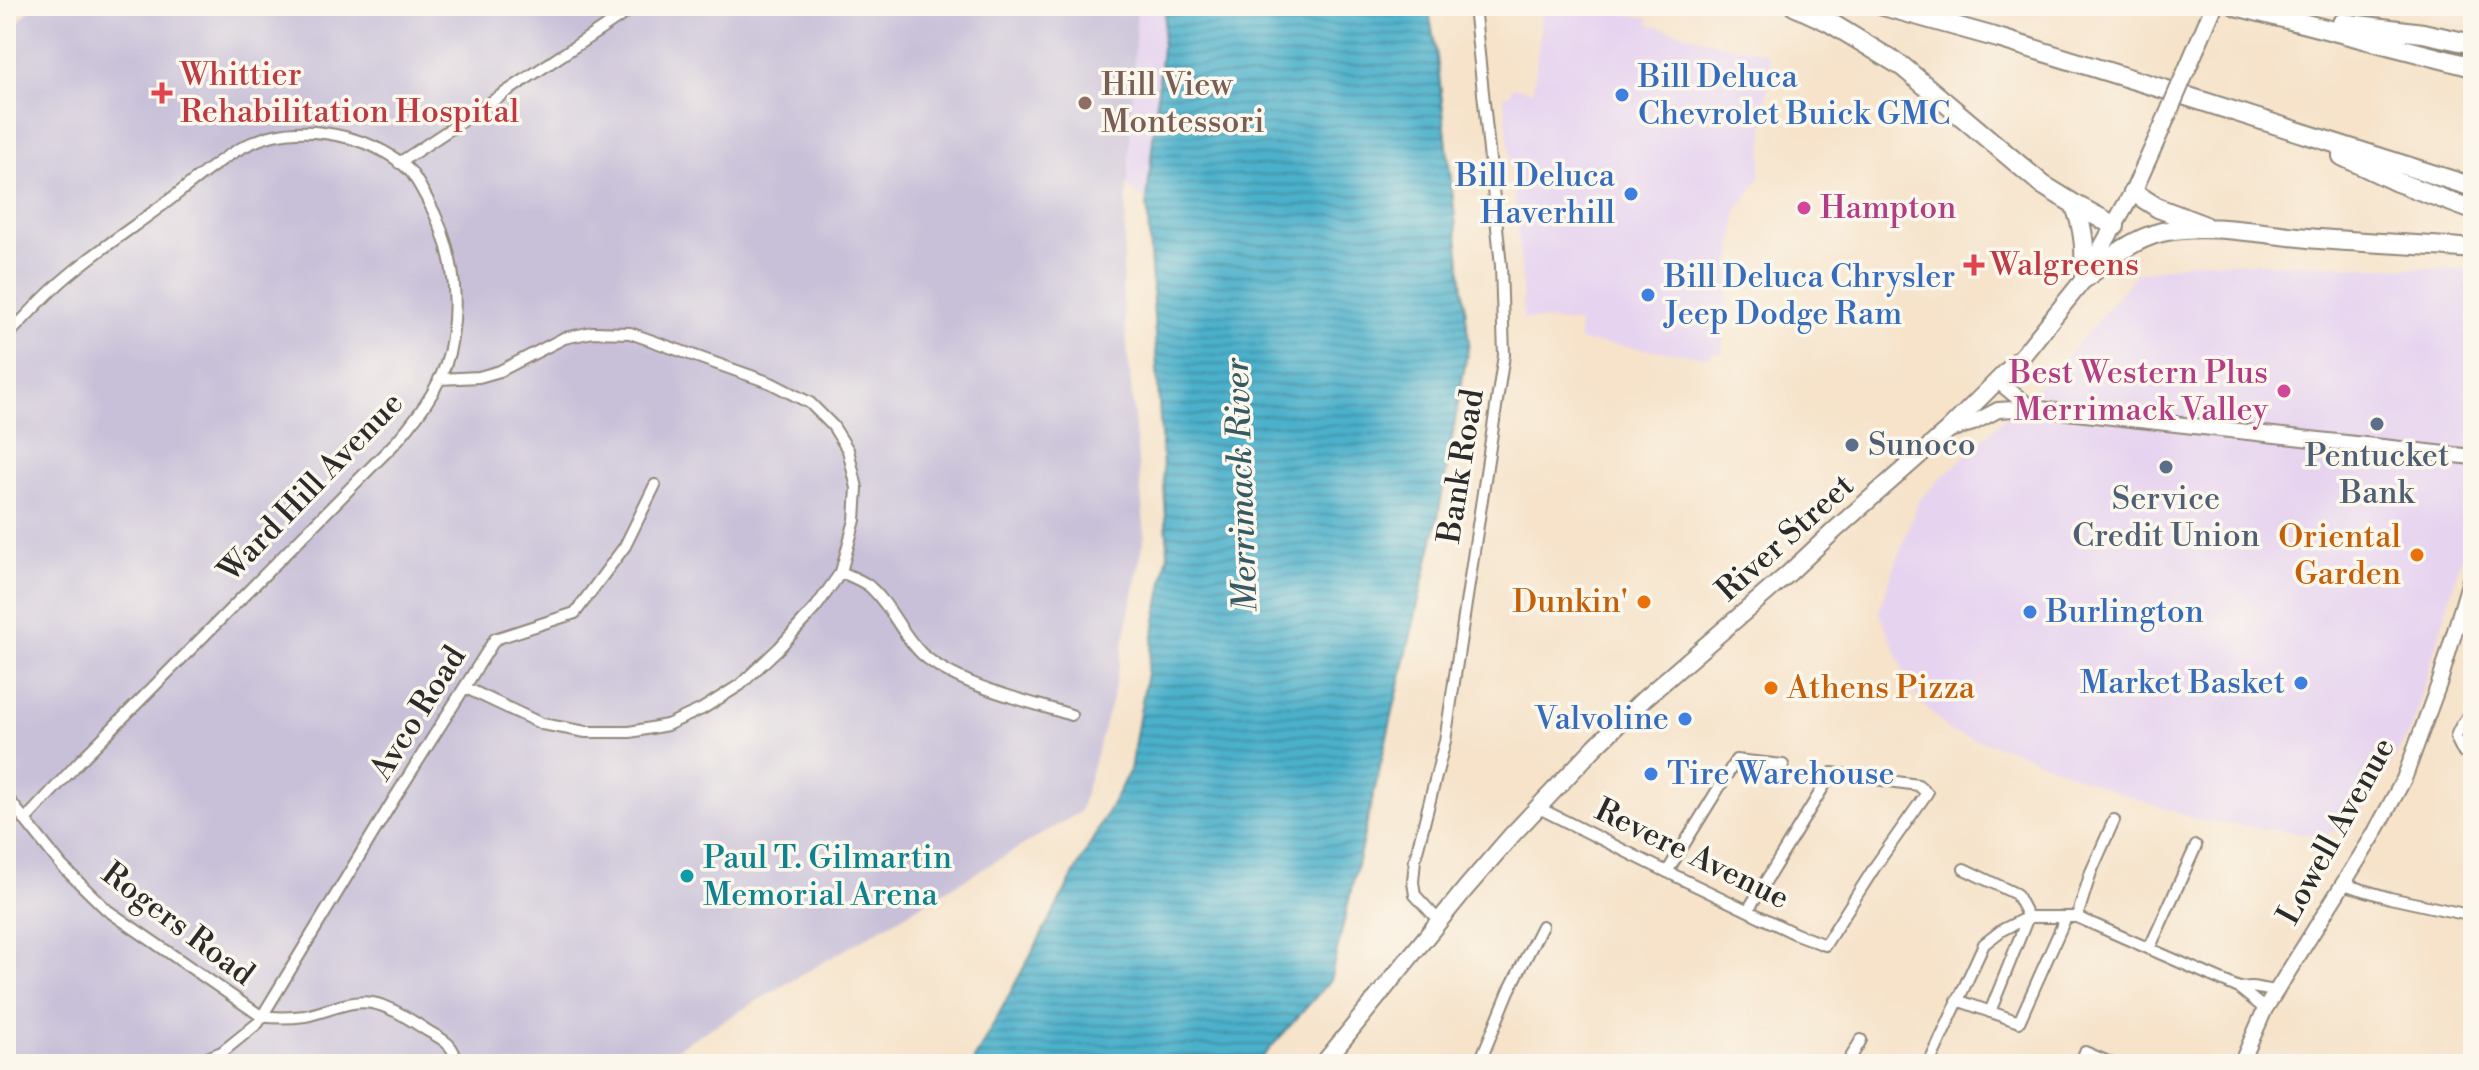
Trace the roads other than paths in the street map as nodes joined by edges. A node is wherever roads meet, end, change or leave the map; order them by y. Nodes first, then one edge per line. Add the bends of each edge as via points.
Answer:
1 (636, 6) edge
2 (1474, 6) edge
3 (1794, 6) edge
4 (1883, 6) edge
5 (2214, 6) edge
6 (2236, 6) edge
7 (2269, 14) junction
8 (2473, 44) edge
9 (2473, 67) edge
10 (2282, 127) junction
11 (399, 163) junction
12 (2473, 187) edge
13 (2133, 192) junction
14 (2074, 204) junction
15 (2473, 210) edge
16 (2115, 226) junction
17 (2210, 228) junction
18 (2473, 249) edge
19 (2084, 279) junction
20 (6, 337) edge
21 (439, 379) junction
22 (1999, 382) junction
23 (2031, 408) junction
24 (1948, 430) junction
25 (2473, 457) edge
26 (655, 485) dead end
27 (2473, 570) edge
28 (841, 572) junction
29 (2470, 599) edge
30 (2466, 623) edge
31 (466, 688) junction
32 (2472, 712) edge
33 (1071, 715) dead end
34 (2473, 752) edge
35 (1783, 765) dead end
36 (6, 796) edge
37 (1537, 807) junction
38 (25, 820) junction
39 (2114, 820) dead end
40 (2196, 846) dead end
41 (1964, 869) dead end
42 (1667, 872) junction
43 (2343, 884) junction
44 (1748, 910) junction
45 (2473, 916) edge
46 (2028, 917) junction
47 (2071, 917) junction
48 (1439, 921) junction
49 (1542, 926) dead end
50 (2150, 947) junction
51 (2239, 988) junction
52 (2275, 991) junction
53 (1957, 1000) junction
54 (2265, 1009) junction
55 (1990, 1012) junction
56 (261, 1016) junction
57 (1861, 1040) dead end
58 (456, 1061) dead end
59 (192, 1064) edge
60 (1323, 1064) edge
61 (1479, 1064) edge
62 (1847, 1064) edge
63 (1929, 1064) edge
64 (2080, 1064) edge
65 (2113, 1064) edge
66 (2241, 1064) edge

1 - 11 street
2 - 48 street, Bank Road via 1501,266 1504,355 1445,741 1415,859 1415,895
3 - 14 highway via 1903,67 2043,185
4 - 10 highway
5 - 13 main road, River Street, bridge
6 - 7 highway
7 - 8 highway
7 - 9 highway
10 - 12 highway
10 - 15 highway via 2397,182
11 - 20 street, Ward Hill Avenue via 337,134 290,132 251,142 54,288
11 - 21 street, Ward Hill Avenue via 411,172 431,206 450,256 452,339
13 - 16 main road, River Street
13 - 17 highway
14 - 16 highway
14 - 19 highway via 2082,223
16 - 19 main road, River Street
17 - 18 highway
17 - 19 highway via 2142,238
19 - 22 main road, River Street
21 - 28 street via 500,371 564,338 593,332 630,333 771,383 810,403 848,450 857,488 855,520
21 - 38 street, Ward Hill Avenue via 396,442
22 - 23 main road
22 - 24 main road, River Street
23 - 24 main road via 1998,410
23 - 25 main road
24 - 37 main road, River Street via 1644,699
26 - 31 street, Avco Road via 625,546 575,613 495,639
27 - 29 main road, Lowell Avenue
28 - 31 street via 816,607 740,685 667,725 586,732 542,724
28 - 33 street via 868,585 904,634 952,675
29 - 30 main road, Lowell Avenue
30 - 43 main road, Lowell Avenue via 2404,779
31 - 56 street, Avco Road
32 - 34 street via 2456,738 2463,752
35 - 42 street via 1736,760
36 - 38 street, Rogers Road
37 - 42 street, Revere Avenue
37 - 48 main road, River Street
38 - 56 street, Rogers Road via 107,910
39 - 47 street
40 - 50 street
41 - 46 street via 2016,894
42 - 44 street, Revere Avenue
43 - 45 street
43 - 52 main road, Lowell Avenue
44 - 44 street, Revere Avenue via 1832,773 1918,785 1927,793 1825,945
46 - 47 street
46 - 53 street via 1984,944
46 - 55 street
47 - 50 street
47 - 55 street via 2019,1022
48 - 60 main road, River Street
49 - 61 street
50 - 51 street
51 - 52 street
51 - 54 street
52 - 54 main road, Lowell Avenue
53 - 55 street
53 - 63 street
54 - 66 main road, Lowell Avenue
56 - 58 street via 376,1004 446,1042
56 - 59 street, Avco Road via 222,1052
57 - 62 street
64 - 65 street via 2085,1052

